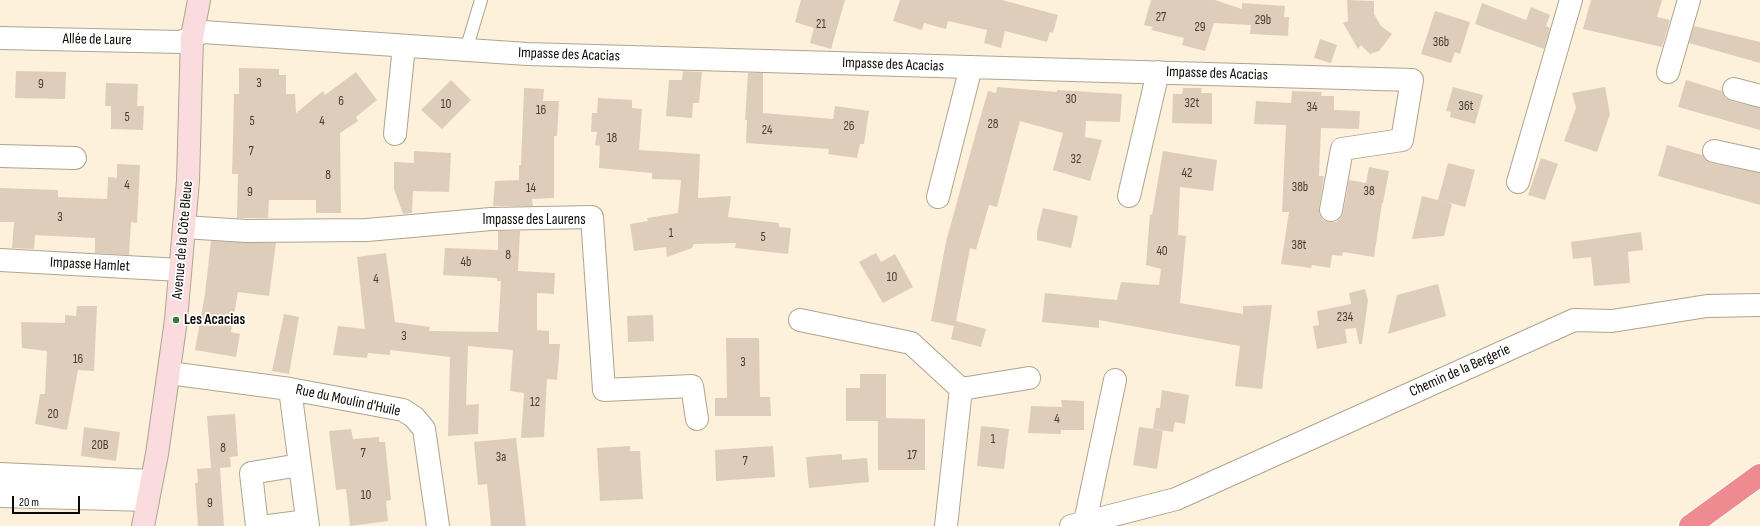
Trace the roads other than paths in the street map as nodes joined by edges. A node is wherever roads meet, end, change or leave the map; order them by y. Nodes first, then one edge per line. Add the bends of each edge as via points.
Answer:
1 (199, 0) edge
2 (481, 0) edge
3 (1571, 0) edge
4 (1689, 0) edge
5 (192, 37) junction
6 (0, 38) edge
7 (404, 46) junction
8 (466, 50) junction
9 (971, 67) junction
10 (1158, 72) junction
11 (1668, 72) dead end
12 (1734, 89) dead end
13 (1760, 96) edge
14 (395, 134) dead end
15 (1714, 151) dead end
16 (0, 156) edge
17 (75, 158) dead end
18 (1760, 161) edge
19 (1518, 182) dead end
20 (1129, 196) dead end
21 (938, 197) dead end
22 (1331, 210) dead end
23 (184, 227) junction
24 (0, 260) edge
25 (180, 270) junction
26 (1760, 306) edge
27 (800, 320) dead end
28 (169, 373) junction
29 (1029, 378) dead end
30 (1115, 380) dead end
31 (290, 389) junction
32 (961, 389) junction
33 (697, 419) dead end
34 (300, 465) junction
35 (0, 474) edge
36 (1760, 474) edge
37 (150, 491) junction
38 (0, 496) edge
39 (308, 524) edge
40 (1078, 524) edge
41 (143, 526) edge
42 (257, 526) edge
43 (269, 526) edge
44 (438, 526) edge
45 (946, 526) edge
46 (1690, 526) edge

1 - 5 street, Avenue de la Côte Bleue
2 - 8 lane
3 - 19 street
4 - 11 street
5 - 6 street, Allée de Laure via 181,42
5 - 7 street, Impasse des Acacias via 203,32
5 - 23 street, Avenue de la Côte Bleue via 188,181
7 - 8 street, Impasse des Acacias
7 - 14 street
8 - 9 street, Impasse des Acacias
9 - 10 street, Impasse des Acacias
9 - 21 street
10 - 20 street
10 - 22 street, Impasse des Acacias via 1412,80 1402,140 1342,149
12 - 13 street
15 - 18 street
16 - 17 street
23 - 25 street, Avenue de la Côte Bleue
23 - 33 street, Impasse des Laurens via 246,231 366,230 491,218 592,217 604,390 692,386
24 - 25 street, Impasse Hamlet
25 - 28 street, Avenue de la Côte Bleue
26 - 40 street, Chemin de la Bergerie via 1707,306 1612,321 1574,320 1176,499
27 - 32 street via 911,343
28 - 31 street, Rue du Moulin d'Huile
28 - 37 street, Avenue de la Côte Bleue
29 - 32 street
30 - 40 street
31 - 34 street
31 - 44 street, Rue du Moulin d'Huile via 403,410 414,417 424,429
32 - 45 street
34 - 39 street
34 - 42 street via 251,474
35 - 37 street
36 - 46 highway
37 - 38 street
37 - 41 street, Avenue de la Côte Bleue
39 - 43 street

